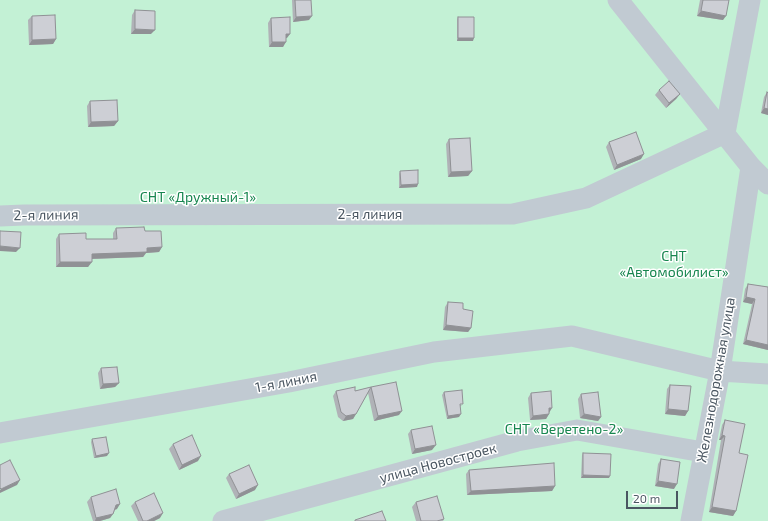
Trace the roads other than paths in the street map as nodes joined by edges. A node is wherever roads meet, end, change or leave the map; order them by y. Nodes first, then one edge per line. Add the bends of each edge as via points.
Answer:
1 (618, 0) edge
2 (750, 0) edge
3 (725, 133) junction
4 (751, 167) junction
5 (768, 184) edge
6 (0, 216) edge
7 (720, 371) junction
8 (768, 374) edge
9 (0, 433) edge
10 (703, 452) junction
11 (222, 521) edge
12 (691, 521) edge

1 - 3 street
2 - 3 street
3 - 4 street
3 - 6 street, 2-я линия via 586,198 513,214
4 - 5 street
4 - 7 street, Железнодорожная улица
7 - 8 street, 1-я линия
7 - 9 street, 1-я линия via 572,336 434,352 289,382
7 - 10 street, Железнодорожная улица
10 - 11 street, улица Новостроек via 577,430 518,441
10 - 12 street, Железнодорожная улица

